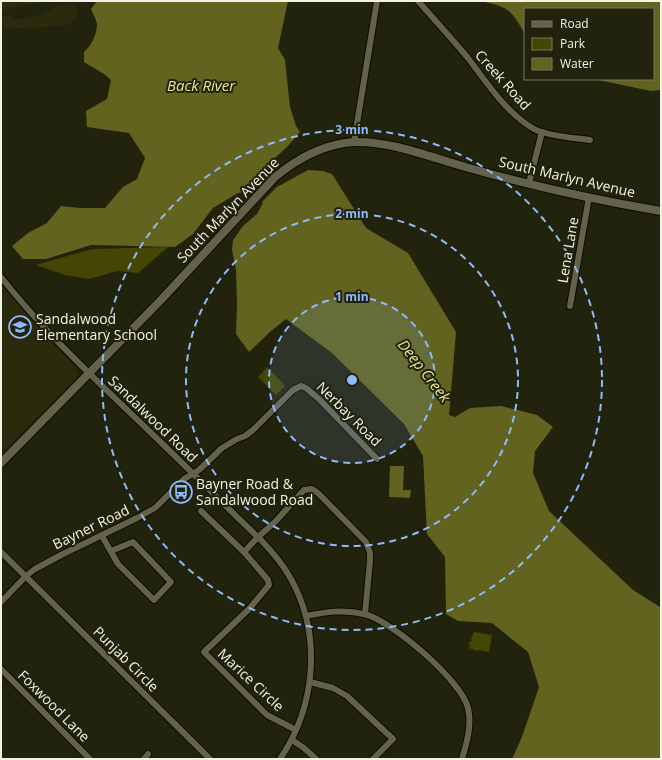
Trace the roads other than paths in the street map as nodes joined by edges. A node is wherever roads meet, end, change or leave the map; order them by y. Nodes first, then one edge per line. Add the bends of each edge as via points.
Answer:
1 (378, 1) edge
2 (418, 1) edge
3 (542, 132) junction
4 (590, 140) dead end
5 (354, 142) junction
6 (529, 183) junction
7 (589, 197) junction
8 (661, 211) edge
9 (1, 277) edge
10 (570, 306) dead end
11 (89, 374) junction
12 (377, 458) dead end
13 (1, 463) edge
14 (192, 473) junction
15 (201, 511) dead end
16 (102, 536) junction
17 (258, 537) junction
18 (1, 552) edge
19 (111, 552) junction
20 (244, 552) junction
21 (26, 576) junction
22 (1, 602) edge
23 (365, 614) junction
24 (306, 616) junction
25 (1, 670) edge
26 (310, 682) junction
27 (296, 730) junction
28 (292, 740) junction
29 (90, 759) edge
30 (210, 759) edge
31 (280, 759) edge
32 (316, 759) edge
33 (373, 759) edge
34 (462, 759) edge

1 - 5 street
2 - 3 street, Creek Road via 504,103 528,125
3 - 4 street, Creek Road
3 - 6 street
5 - 6 street, South Marlyn Avenue via 396,147
5 - 11 street, South Marlyn Avenue via 320,149 304,156 275,177
6 - 7 street, South Marlyn Avenue
7 - 8 street, South Marlyn Avenue
7 - 10 street, Lena Lane
9 - 11 street, Sandalwood Road
11 - 13 street, South Marlyn Avenue
11 - 14 street, Sandalwood Road
12 - 14 street, Nerbay Road via 319,399 301,386 293,390 253,430 222,448 199,470
14 - 16 street, Bayner Road via 155,508
14 - 17 street, Sandalwood Road
15 - 20 street, Marice Circle
16 - 19 street
16 - 21 street, Bayner Road via 61,554
17 - 20 street
17 - 23 street via 304,490 312,489 318,493 366,542 370,561
17 - 24 street, Sandalwood Road via 271,550 291,579
18 - 21 street, Punjab Circle
19 - 19 street via 118,564 154,600 172,582 133,542
20 - 27 street, Marice Circle via 268,580 269,585 250,608 204,652 267,715
21 - 22 street, Bayner Road
21 - 30 street, Punjab Circle
23 - 24 street via 332,612
23 - 34 street via 407,638 460,691 468,707 469,719 469,734
24 - 26 street, Sandalwood Road via 311,641
25 - 29 street, Foxwood Lane
26 - 27 street, Sandalwood Road
26 - 33 street via 333,688 347,696 392,739
27 - 28 street, Sandalwood Road
28 - 31 street, Sandalwood Road
28 - 32 street

